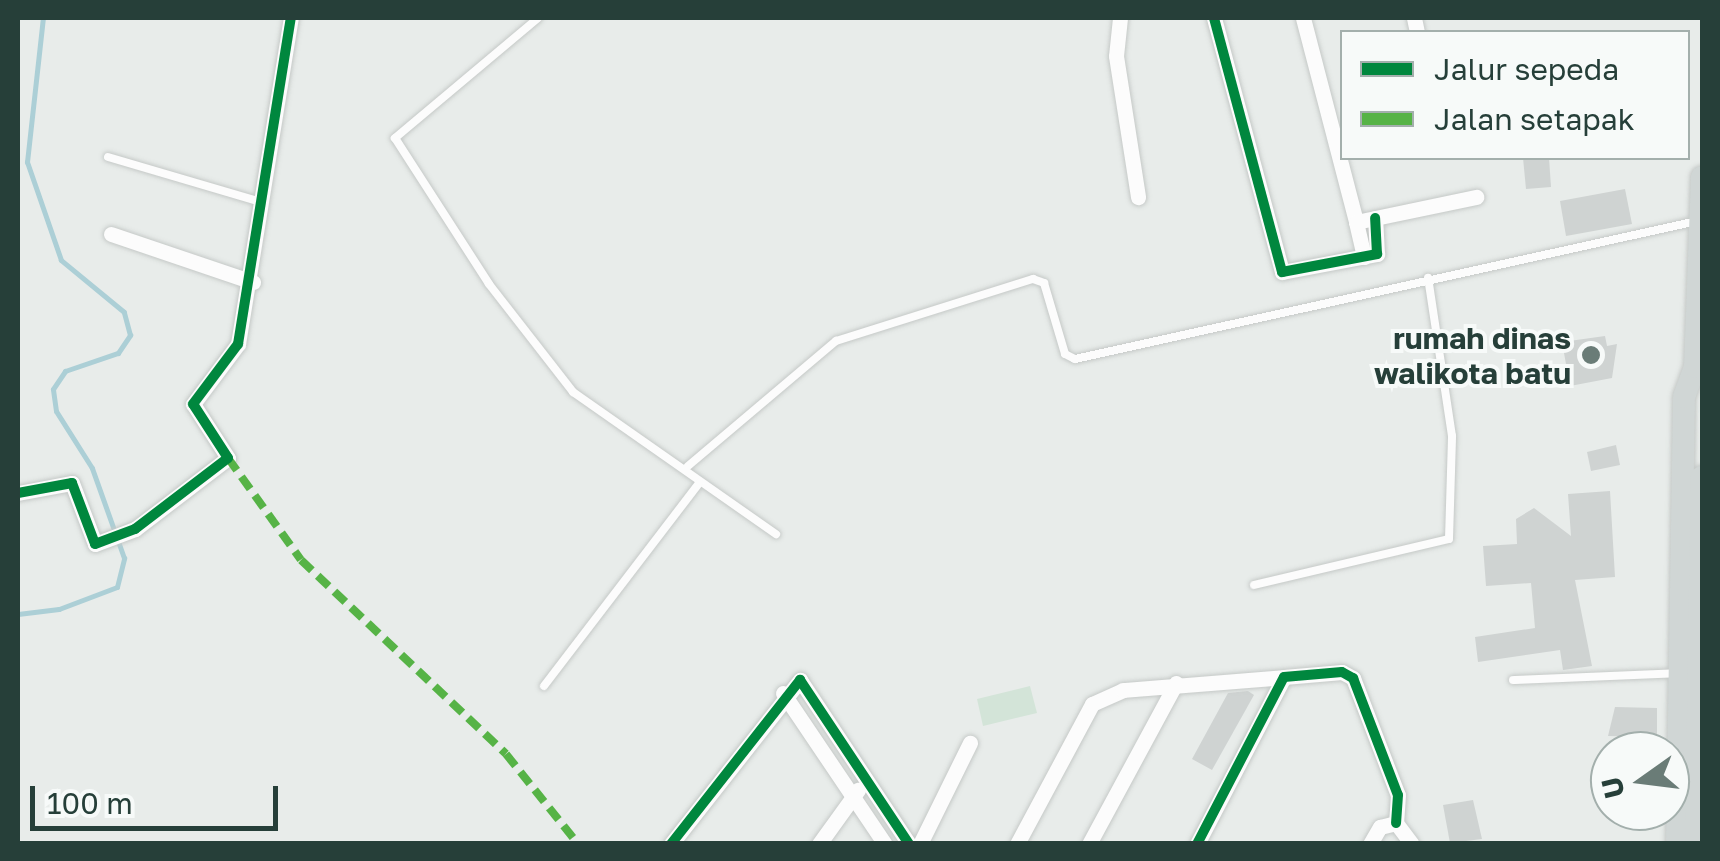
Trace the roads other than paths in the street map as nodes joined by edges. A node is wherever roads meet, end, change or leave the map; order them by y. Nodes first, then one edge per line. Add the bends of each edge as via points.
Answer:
1 (291, 18) edge
2 (538, 18) edge
3 (1120, 18) edge
4 (1214, 18) edge
5 (1303, 18) edge
6 (1338, 138) edge
7 (108, 156) dead end
8 (1343, 160) edge
9 (1702, 177) edge
10 (1476, 196) dead end
11 (1138, 197) dead end
12 (261, 202) junction
13 (1375, 218) junction
14 (1701, 220) edge
15 (1356, 222) junction
16 (111, 234) dead end
17 (1364, 257) junction
18 (1428, 278) junction
19 (252, 282) junction
20 (1700, 282) edge
21 (1699, 341) edge
22 (1695, 367) junction
23 (1702, 391) edge
24 (688, 466) junction
25 (1702, 477) edge
26 (698, 483) junction
27 (18, 493) edge
28 (776, 534) dead end
29 (1254, 585) dead end
30 (1678, 674) junction
31 (1284, 677) junction
32 (1513, 680) dead end
33 (1176, 683) junction
34 (544, 686) dead end
35 (783, 693) junction
36 (970, 743) dead end
37 (867, 780) junction
38 (853, 797) junction
39 (1396, 823) junction
40 (671, 844) edge
41 (820, 844) edge
42 (885, 844) edge
43 (908, 844) edge
44 (920, 844) edge
45 (1017, 844) edge
46 (1089, 844) edge
47 (1197, 844) edge
48 (1370, 844) edge
49 (1412, 844) edge
50 (1677, 844) edge
51 (1696, 844) edge

1 - 12 street
2 - 24 lane via 394,136 489,284 573,392
3 - 11 street via 1116,56
4 - 17 street via 1282,272
5 - 6 street
7 - 12 lane
8 - 15 street
9 - 14 main road
10 - 13 street
12 - 19 street
13 - 15 street
13 - 17 street via 1382,248
14 - 18 lane
14 - 20 main road
15 - 17 street
16 - 19 street
18 - 24 lane via 1075,359 1065,354 1044,282 1033,280 836,342
18 - 29 lane via 1454,454 1449,540
19 - 27 street via 233,356 193,404 228,458 135,529 106,542 87,536 72,483
20 - 21 main road
21 - 22 main road
22 - 23 main road
22 - 30 main road via 1684,398
24 - 26 lane
25 - 51 main road
26 - 28 lane
26 - 34 lane
30 - 32 lane
30 - 50 main road
31 - 33 street
31 - 39 street via 1354,678 1398,796
31 - 47 street
33 - 45 street via 1124,690 1088,709
33 - 46 street
35 - 37 street via 795,680 811,688
35 - 38 street
35 - 40 street
36 - 44 street
37 - 38 street
37 - 43 street
38 - 41 street
38 - 42 street
39 - 48 street via 1380,828
39 - 49 street

